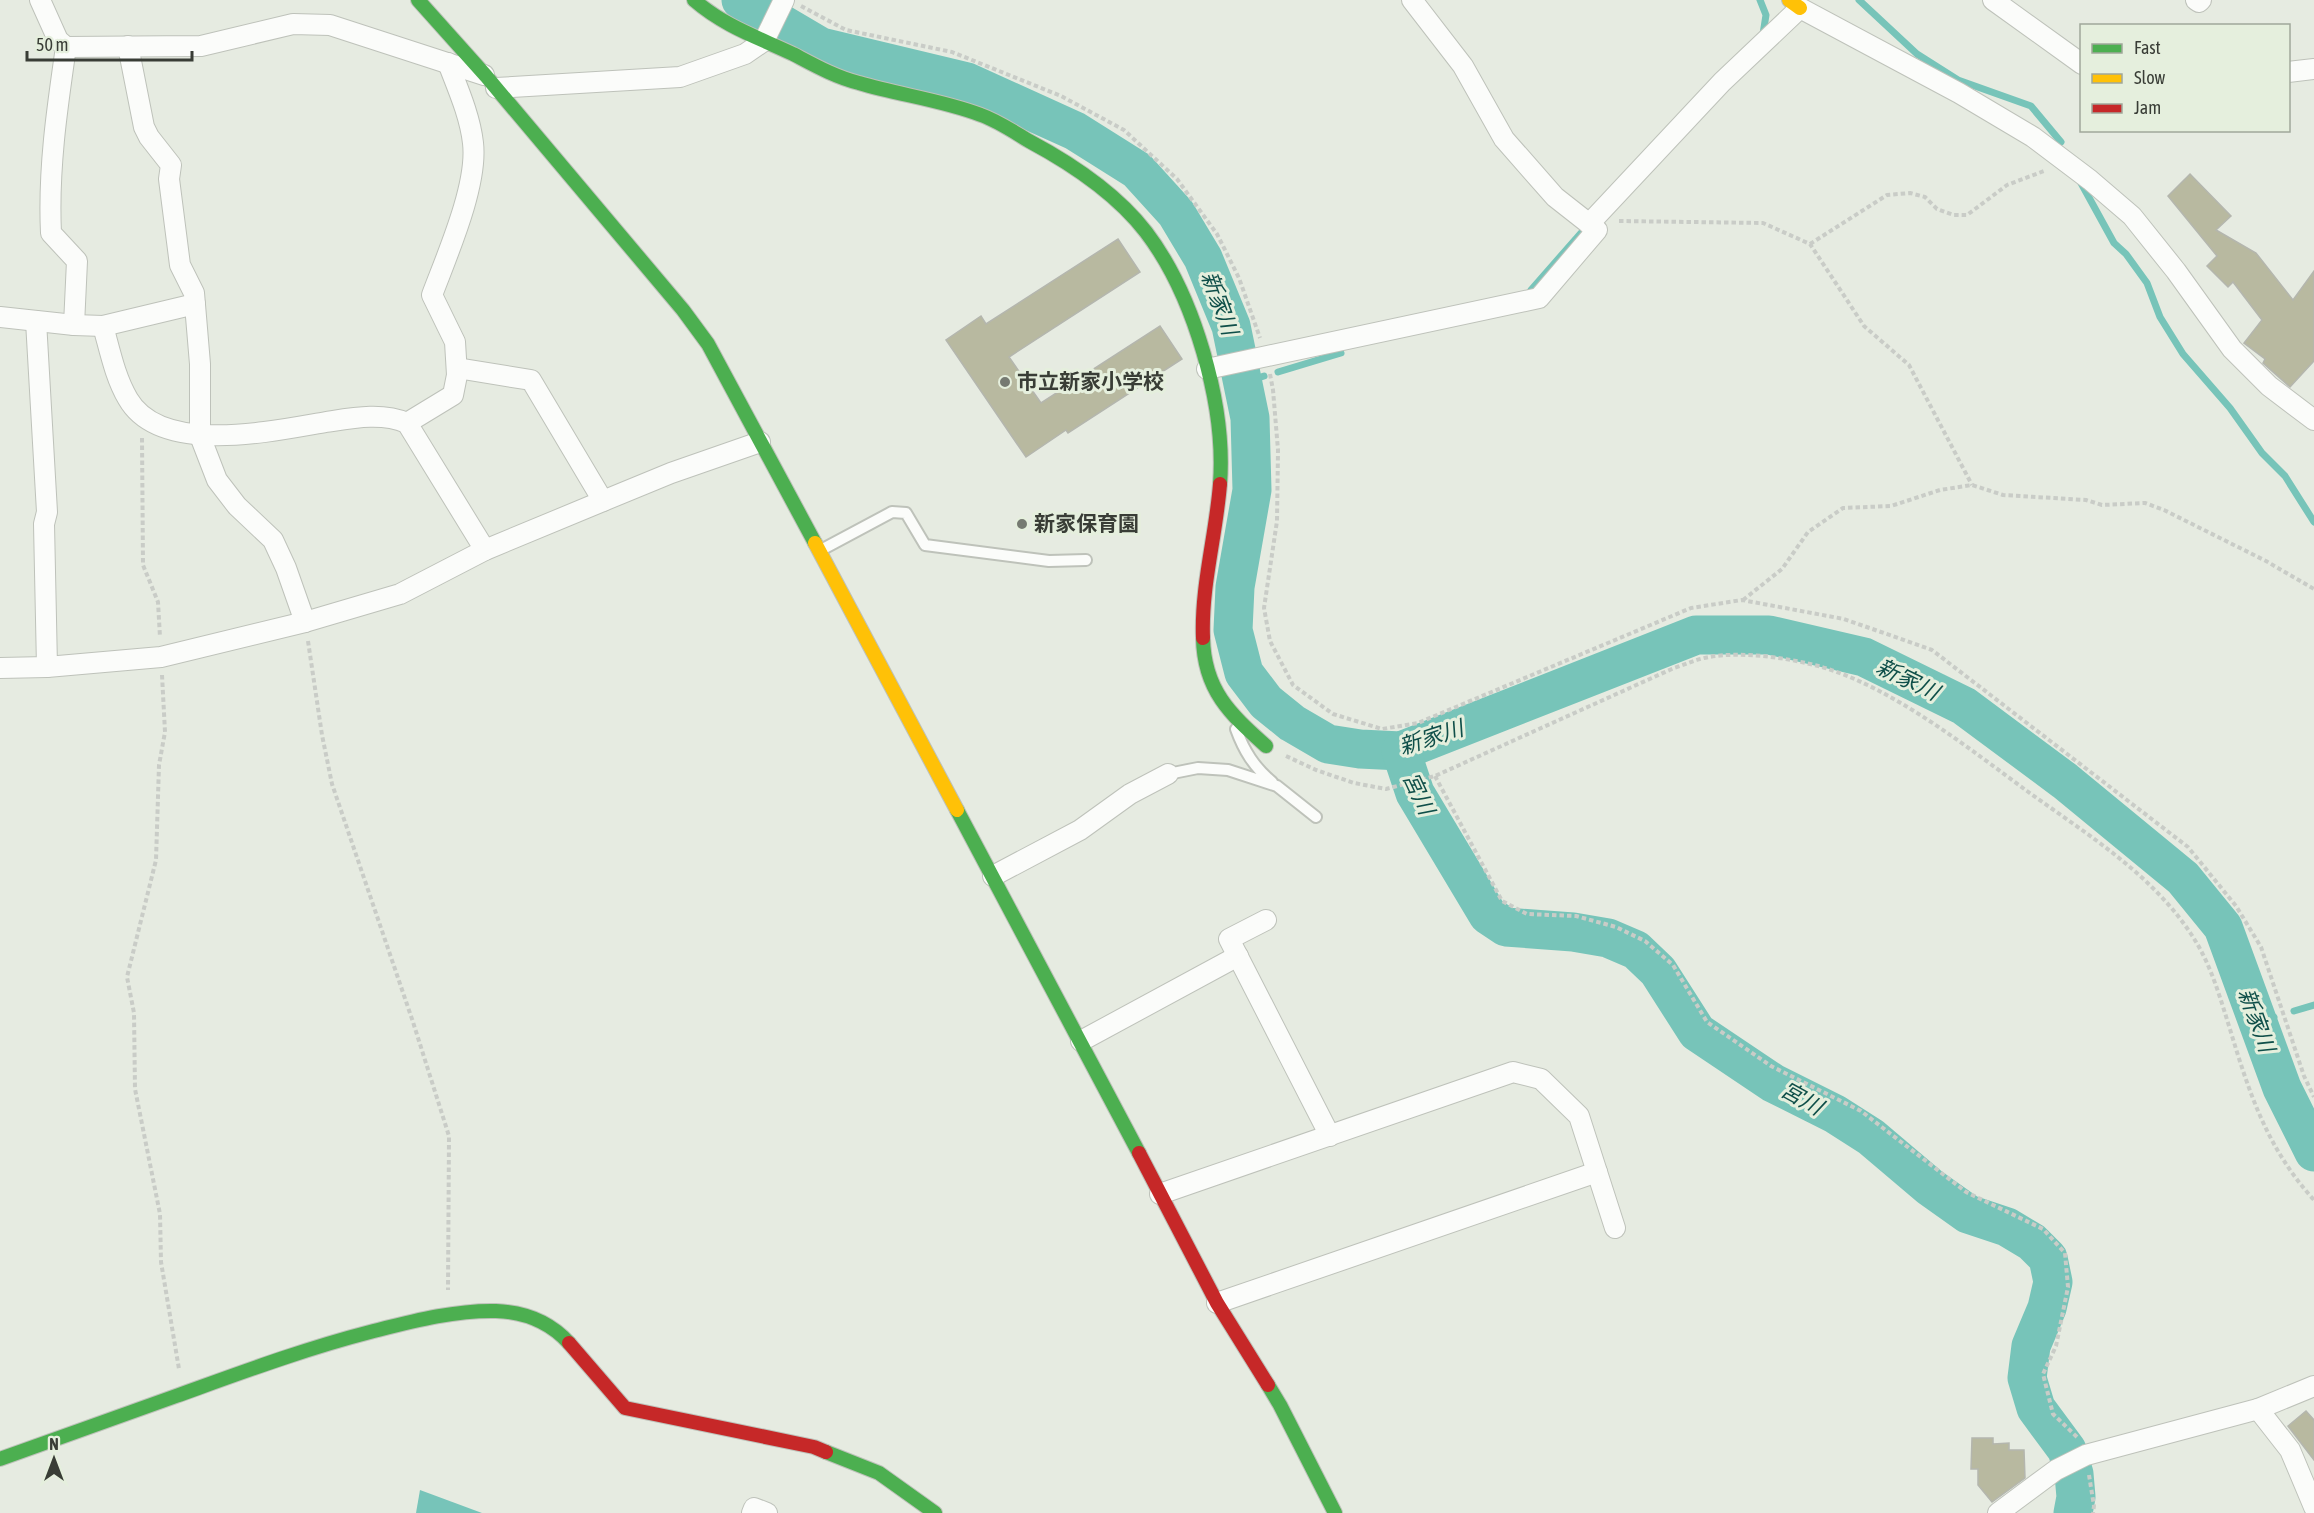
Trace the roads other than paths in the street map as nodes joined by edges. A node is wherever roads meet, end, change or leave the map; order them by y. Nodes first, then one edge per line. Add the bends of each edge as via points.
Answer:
1 (40, 0) edge
2 (418, 0) edge
3 (694, 0) edge
4 (784, 0) edge
5 (1412, 0) edge
6 (1993, 0) edge
7 (2196, 0) edge
8 (2201, 0) edge
9 (1795, 4) edge
10 (764, 42) junction
11 (128, 46) junction
12 (66, 47) junction
13 (448, 63) junction
14 (2080, 63) edge
15 (2314, 69) edge
16 (2290, 72) edge
17 (491, 82) junction
18 (1593, 227) junction
19 (195, 304) junction
20 (0, 317) edge
21 (36, 321) junction
22 (74, 325) junction
23 (103, 326) junction
24 (457, 368) junction
25 (1207, 369) junction
26 (2314, 420) edge
27 (407, 423) junction
28 (200, 436) junction
29 (760, 442) junction
30 (603, 501) junction
31 (485, 550) junction
32 (818, 551) junction
33 (1086, 560) dead end
34 (305, 622) junction
35 (47, 667) junction
36 (0, 668) edge
37 (1230, 712) junction
38 (1266, 747) road end
39 (1168, 774) joint
40 (1277, 786) junction
41 (1316, 817) dead end
42 (993, 876) junction
43 (1266, 920) dead end
44 (1238, 956) junction
45 (1081, 1041) junction
46 (1330, 1136) junction
47 (1597, 1172) junction
48 (1161, 1194) junction
49 (1615, 1228) dead end
50 (1217, 1303) junction
51 (2314, 1386) edge
52 (2258, 1409) junction
53 (0, 1459) edge
54 (2314, 1507) edge
55 (752, 1513) edge
56 (768, 1513) edge
57 (935, 1513) edge
58 (1335, 1513) edge
59 (1998, 1513) edge

1 - 12 street via 58,40
2 - 17 street
3 - 10 street via 720,21
4 - 10 street
5 - 18 street via 1463,66 1504,139 1556,197
6 - 14 street
7 - 8 street
9 - 18 street
9 - 26 street via 1959,93 2033,137 2067,163 2132,216 2232,349 2270,386
10 - 17 street via 745,54 680,77
10 - 25 street via 859,84 935,100 984,116 1050,152 1109,193 1147,233 1176,281
11 - 12 street
11 - 13 street via 201,46 293,24 330,25
11 - 19 street via 144,127 171,165 169,179 180,265 194,293
12 - 22 street via 54,130 50,211 51,232 77,261
13 - 17 street
13 - 24 street via 474,146 458,222 432,295 455,342
15 - 16 street
17 - 29 street via 683,310 708,344
18 - 25 street via 1539,298
19 - 23 street
19 - 28 street
20 - 21 street
21 - 22 street
21 - 35 street via 47,512
22 - 23 street
23 - 28 street via 117,376 129,401 145,420
24 - 27 street via 453,395
24 - 30 street via 531,380
25 - 37 street via 1218,419 1222,470 1202,609 1204,659 1213,689
27 - 28 street via 362,417 252,435
27 - 31 street
28 - 34 street via 217,480 237,506 273,540
29 - 30 street via 671,472
29 - 32 street
30 - 31 street
31 - 34 street via 400,594
32 - 33 lane via 892,512 906,513 925,545 1049,561
32 - 42 street
34 - 35 street via 161,657
35 - 36 street
37 - 38 street
37 - 40 lane via 1242,747 1258,770
39 - 40 lane via 1198,768 1228,770
39 - 42 street via 1130,794 1080,830
40 - 41 lane
42 - 45 street
43 - 44 street via 1229,939
44 - 45 street
44 - 46 street
45 - 48 street
46 - 47 street via 1513,1072 1541,1079 1579,1116
46 - 48 street
47 - 49 street
47 - 50 street
48 - 50 street
50 - 58 street via 1280,1405
51 - 52 street
52 - 54 street via 2290,1450
52 - 59 street via 2086,1455 2056,1470
53 - 57 street via 294,1353 367,1331 474,1311 514,1312 540,1321 563,1336 625,1408 814,1448 879,1473
55 - 56 street via 754,1508

